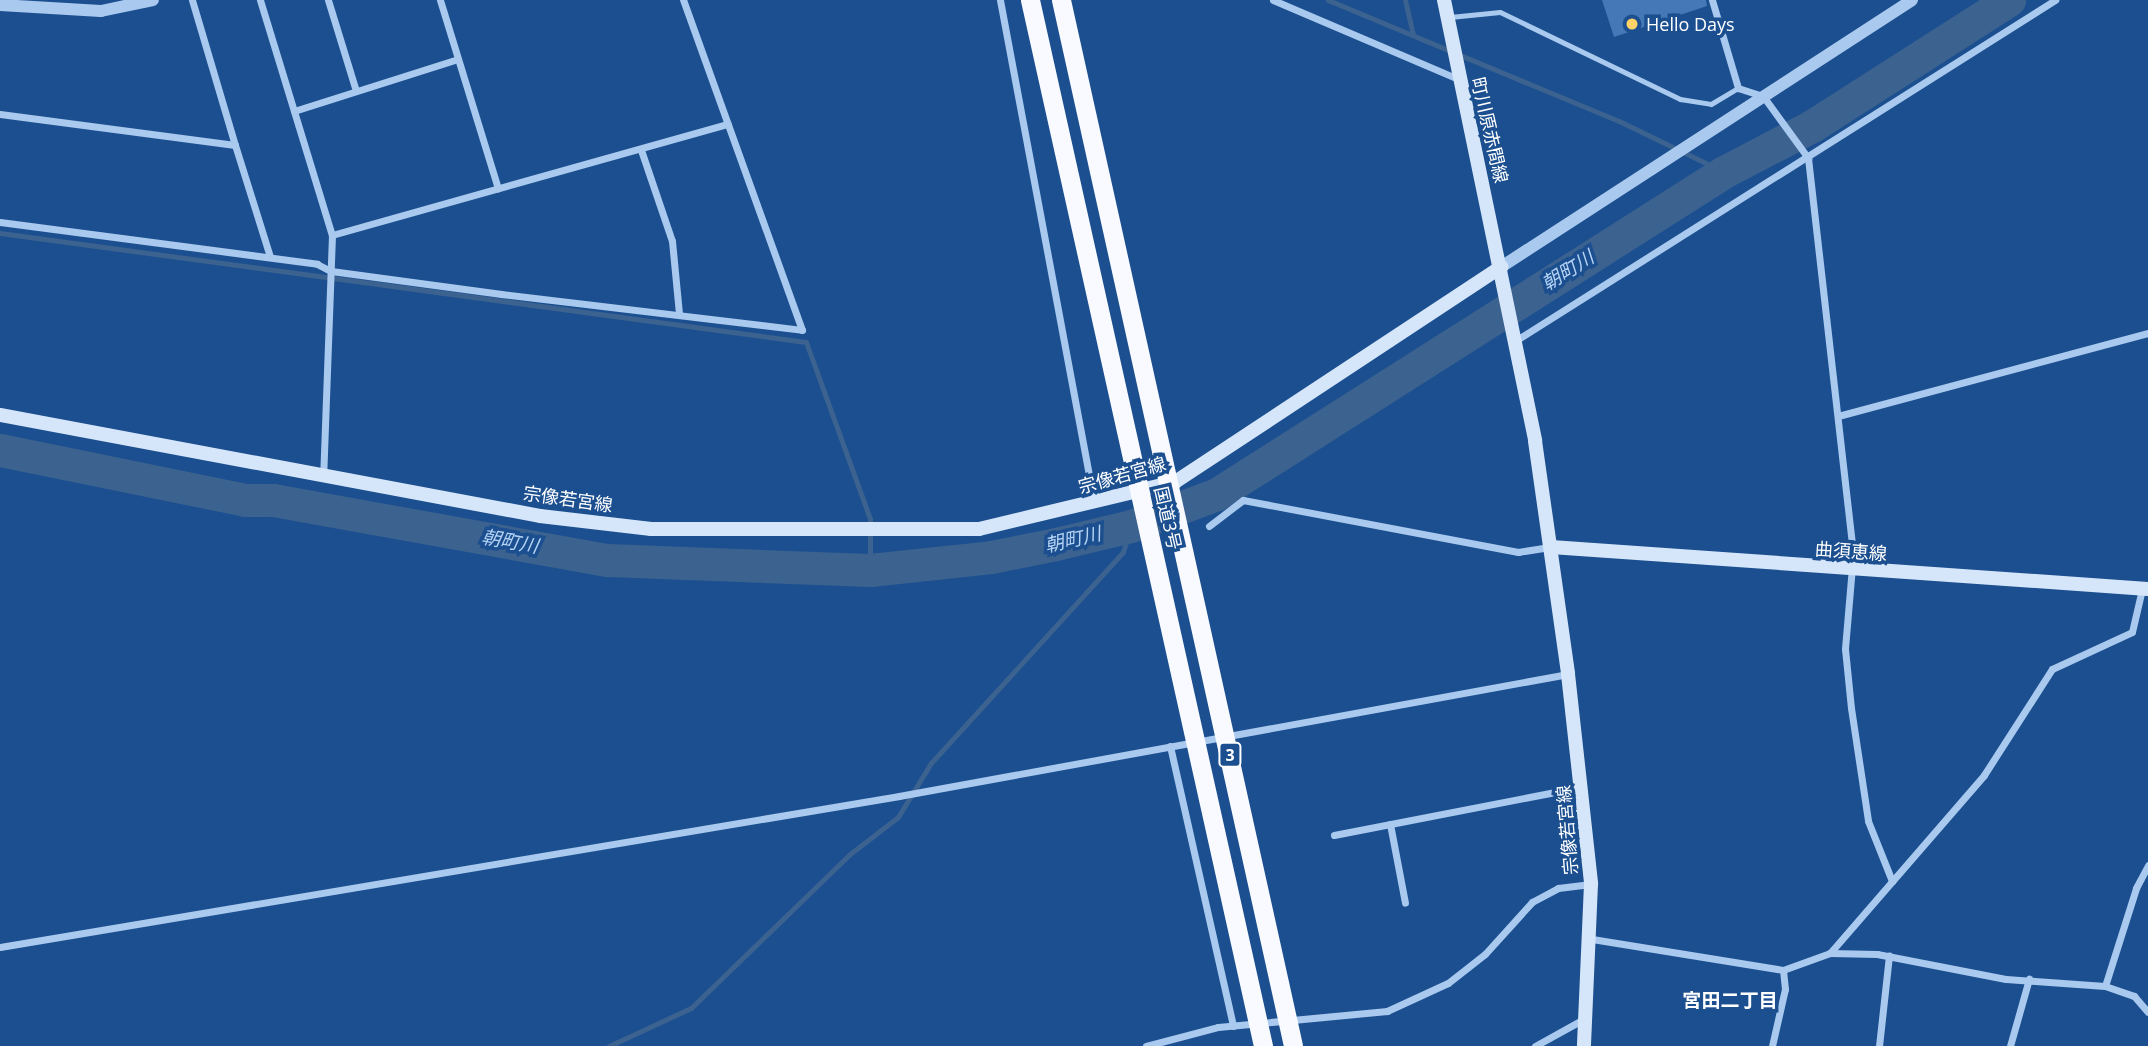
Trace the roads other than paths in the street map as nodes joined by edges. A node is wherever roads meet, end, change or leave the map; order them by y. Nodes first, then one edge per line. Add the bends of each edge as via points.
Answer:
1 (153, 0) edge
2 (192, 0) edge
3 (260, 0) edge
4 (328, 0) edge
5 (440, 0) edge
6 (683, 0) edge
7 (1000, 0) edge
8 (1030, 0) edge
9 (1061, 0) edge
10 (1273, 0) edge
11 (1444, 0) edge
12 (1712, 0) edge
13 (1912, 0) edge
14 (2055, 0) edge
15 (132, 3) edge
16 (0, 5) edge
17 (1447, 17) junction
18 (458, 59) junction
19 (1458, 79) junction
20 (1738, 88) junction
21 (356, 91) junction
22 (1763, 96) junction
23 (294, 111) junction
24 (0, 114) edge
25 (728, 124) junction
26 (235, 145) junction
27 (641, 150) junction
28 (1806, 158) junction
29 (498, 188) junction
30 (0, 222) edge
31 (332, 235) junction
32 (270, 257) junction
33 (1501, 267) junction
34 (331, 271) junction
35 (679, 314) junction
36 (2148, 333) edge
37 (1515, 341) junction
38 (0, 415) edge
39 (1838, 416) junction
40 (323, 477) junction
41 (1094, 504) junction
42 (1209, 526) dead end
43 (1551, 547) junction
44 (1849, 570) junction
45 (2145, 589) edge
46 (1568, 674) junction
47 (1170, 746) junction
48 (1583, 786) junction
49 (1390, 824) junction
50 (1334, 835) dead end
51 (2148, 865) edge
52 (1892, 881) junction
53 (1591, 884) junction
54 (1405, 903) dead end
55 (1591, 939) junction
56 (0, 947) edge
57 (1830, 953) junction
58 (1889, 956) junction
59 (1783, 970) junction
60 (2029, 979) junction
61 (2105, 986) junction
62 (2148, 1012) edge
63 (1587, 1017) junction
64 (1233, 1026) junction
65 (1146, 1046) edge
66 (1263, 1046) edge
67 (1293, 1046) edge
68 (1535, 1046) edge
69 (1584, 1046) edge
70 (1772, 1046) edge
71 (1878, 1046) edge
72 (2011, 1046) edge

1 - 15 street
2 - 26 street
3 - 23 street
4 - 21 street
5 - 18 street
6 - 25 street
7 - 41 street
8 - 66 highway, 国道3号 / 3
9 - 67 highway, 国道3号 / 3
10 - 19 street
11 - 17 main road, 町川原赤間線
12 - 20 street
13 - 22 street
14 - 28 street
15 - 16 street via 74,12
17 - 19 main road, 町川原赤間線
17 - 20 lane via 1500,12 1680,99 1711,104
18 - 21 street
18 - 29 street
19 - 33 main road, 町川原赤間線
20 - 22 street
21 - 23 street
22 - 28 street
22 - 33 street
23 - 31 street
24 - 26 street
25 - 27 street
25 - 35 street via 802,330
26 - 32 street
27 - 29 street
27 - 35 street via 672,242
28 - 37 street
28 - 39 street
29 - 31 street
30 - 32 street
31 - 34 street
32 - 34 street via 317,264
33 - 37 main road, 宗像若宮線
33 - 41 main road, 宗像若宮線 via 1200,469 1149,491
34 - 35 street
34 - 40 street
36 - 39 street
37 - 43 main road, 宗像若宮線
38 - 40 main road, 宗像若宮線
39 - 44 street via 1853,555
40 - 41 main road, 宗像若宮線 via 540,516 651,529 979,529
42 - 43 street via 1243,500 1518,552
43 - 44 main road, 曲須恵線
43 - 46 main road, 宗像若宮線
44 - 45 main road, 曲須恵線
44 - 52 street via 1845,649 1851,708 1868,821
45 - 52 street via 2132,632 2052,669 1984,775
46 - 47 street
46 - 48 main road, 宗像若宮線
47 - 56 street
47 - 64 street
48 - 49 street
48 - 53 main road, 宗像若宮線
49 - 50 street
49 - 54 street
51 - 61 street via 2136,888
52 - 57 street
53 - 55 main road, 宗像若宮線
53 - 64 street via 1558,888 1532,902 1485,954 1420,998 1387,1011
55 - 59 street
55 - 63 main road, 宗像若宮線
57 - 58 street
57 - 59 street
58 - 60 street
58 - 71 street
59 - 70 street via 1785,989
60 - 61 street
60 - 72 street
61 - 62 street via 2134,996
63 - 68 street
63 - 69 main road, 宗像若宮線
64 - 65 street

